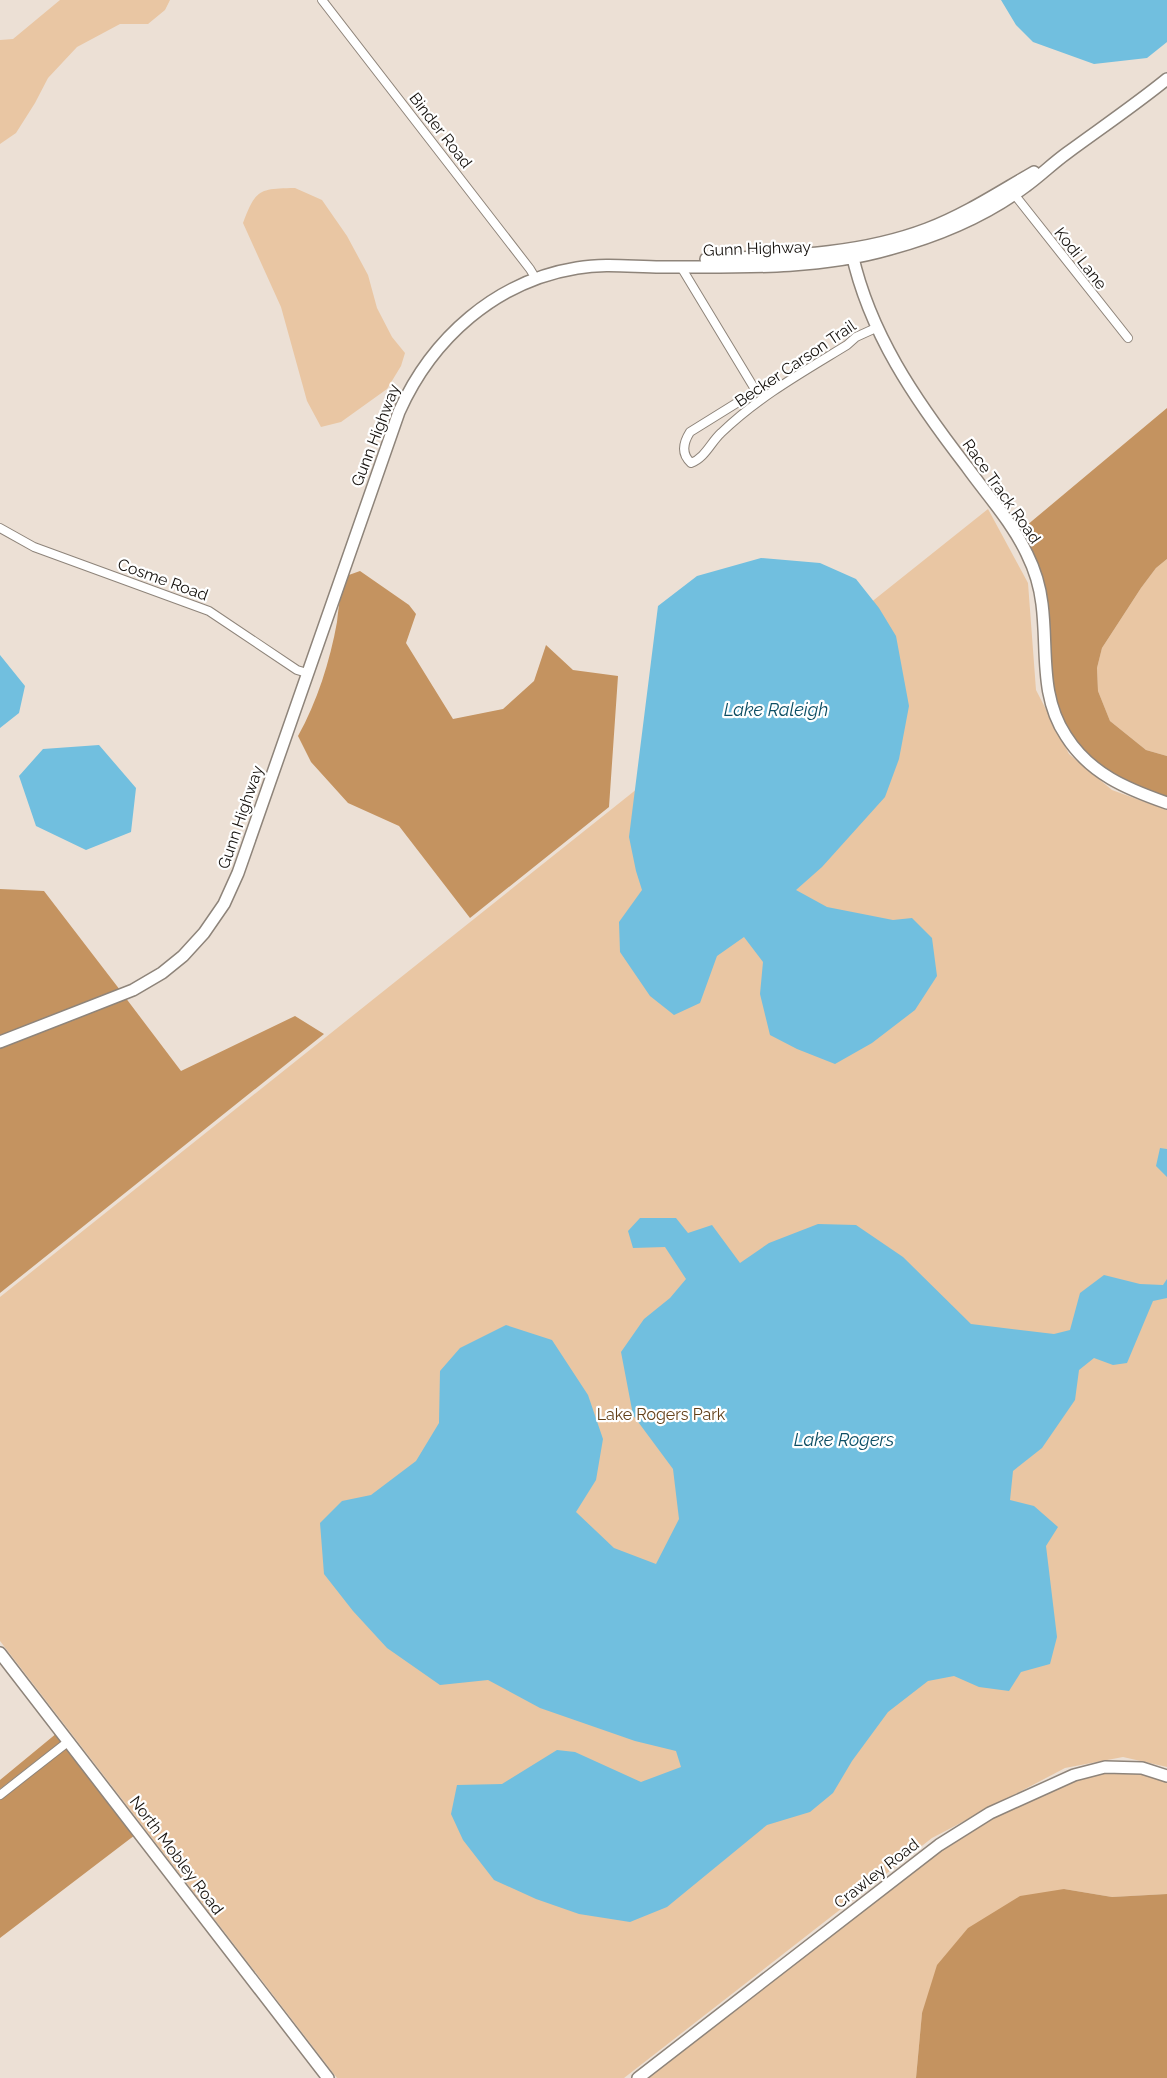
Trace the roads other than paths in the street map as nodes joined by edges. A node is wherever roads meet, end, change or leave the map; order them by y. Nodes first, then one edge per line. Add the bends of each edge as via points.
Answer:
1 (322, 0) edge
2 (1167, 79) edge
3 (1064, 155) junction
4 (1014, 194) junction
5 (852, 254) junction
6 (614, 265) junction
7 (681, 267) junction
8 (536, 279) junction
9 (878, 327) junction
10 (1128, 338) dead end
11 (0, 528) edge
12 (307, 673) junction
13 (1167, 804) edge
14 (0, 1042) edge
15 (0, 1653) edge
16 (69, 1741) junction
17 (1167, 1776) edge
18 (0, 1794) edge
19 (328, 2078) edge
20 (638, 2078) edge

1 - 8 street, Binder Road
2 - 3 main road, Gunn Highway
3 - 4 main road, Gunn Highway
3 - 5 main road via 949,220
4 - 5 main road, Gunn Highway via 940,233 899,247
4 - 10 street, Kodi Lane
5 - 6 main road via 647,260
5 - 7 main road, Gunn Highway via 793,264
5 - 9 main road, Race Track Road
6 - 7 main road, Gunn Highway
6 - 8 main road, Gunn Highway via 576,268
7 - 9 street, Becker Carson Trail via 756,391 690,432 684,440 684,453 691,463 697,461 742,413 774,389 847,345 856,336
8 - 12 main road, Gunn Highway via 497,298 467,319 437,348 411,386 394,424
9 - 13 main road, Race Track Road via 914,397 1009,524 1029,558 1042,604 1048,694 1062,731 1080,756 1100,773
11 - 12 street, Cosme Road via 34,547 209,611 297,670
12 - 14 main road, Gunn Highway via 234,884 200,939 170,967 140,986
15 - 16 main road, North Mobley Road
16 - 18 street
16 - 19 main road, North Mobley Road
17 - 20 main road, Crawley Road via 1142,1768 1106,1767 1074,1775 990,1813 939,1845

